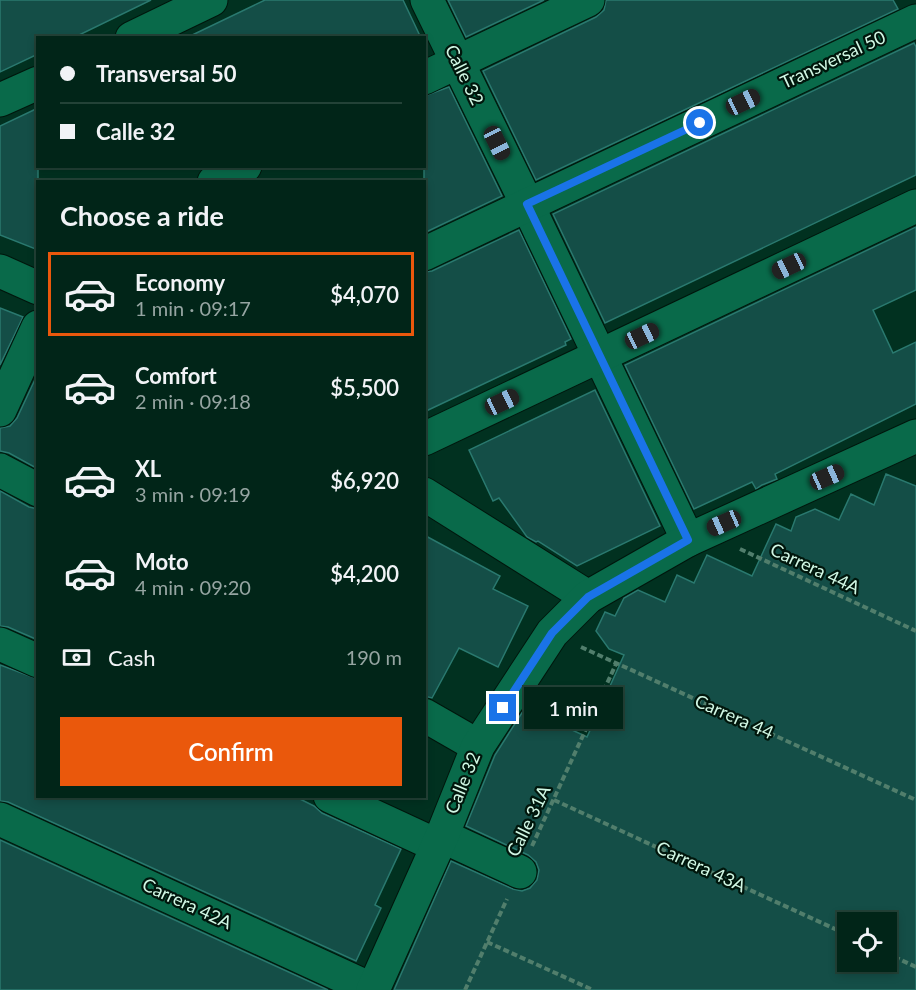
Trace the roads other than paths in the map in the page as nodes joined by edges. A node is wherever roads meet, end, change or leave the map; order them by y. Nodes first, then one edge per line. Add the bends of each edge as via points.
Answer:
1 (211, 0) edge
2 (427, 0) edge
3 (588, 0) edge
4 (916, 21) edge
5 (136, 36) edge
6 (457, 62) junction
7 (426, 77) edge
8 (36, 83) edge
9 (0, 100) edge
10 (241, 168) edge
11 (218, 180) edge
12 (527, 204) junction
13 (916, 206) edge
14 (426, 253) edge
15 (0, 271) edge
16 (36, 287) edge
17 (36, 331) edge
18 (599, 357) junction
19 (0, 410) edge
20 (426, 438) edge
21 (907, 449) edge
22 (0, 470) edge
23 (36, 489) edge
24 (426, 495) edge
25 (696, 536) junction
26 (588, 597) junction
27 (0, 644) edge
28 (36, 660) edge
29 (426, 716) edge
30 (478, 746) junction
31 (335, 798) edge
32 (0, 819) edge
33 (440, 841) junction
34 (520, 872) road end
35 (373, 990) edge

1 - 5 street
2 - 6 street, Calle 32
3 - 6 street
4 - 12 street, Transversal 50
6 - 7 street
6 - 12 street, Calle 32
8 - 9 street
10 - 11 street
12 - 14 street, Transversal 50
12 - 18 street, Calle 32
13 - 18 street
15 - 16 street
17 - 19 street
18 - 20 street
18 - 25 street, Calle 32
21 - 25 street, Calle 32
22 - 23 street
24 - 26 street
25 - 26 street, Calle 32
26 - 30 street, Calle 32 via 552,633
27 - 28 street
29 - 30 street
30 - 33 street, Calle 32
31 - 33 street
32 - 35 street, Carrera 42A
33 - 34 street
33 - 35 street, Calle 32

